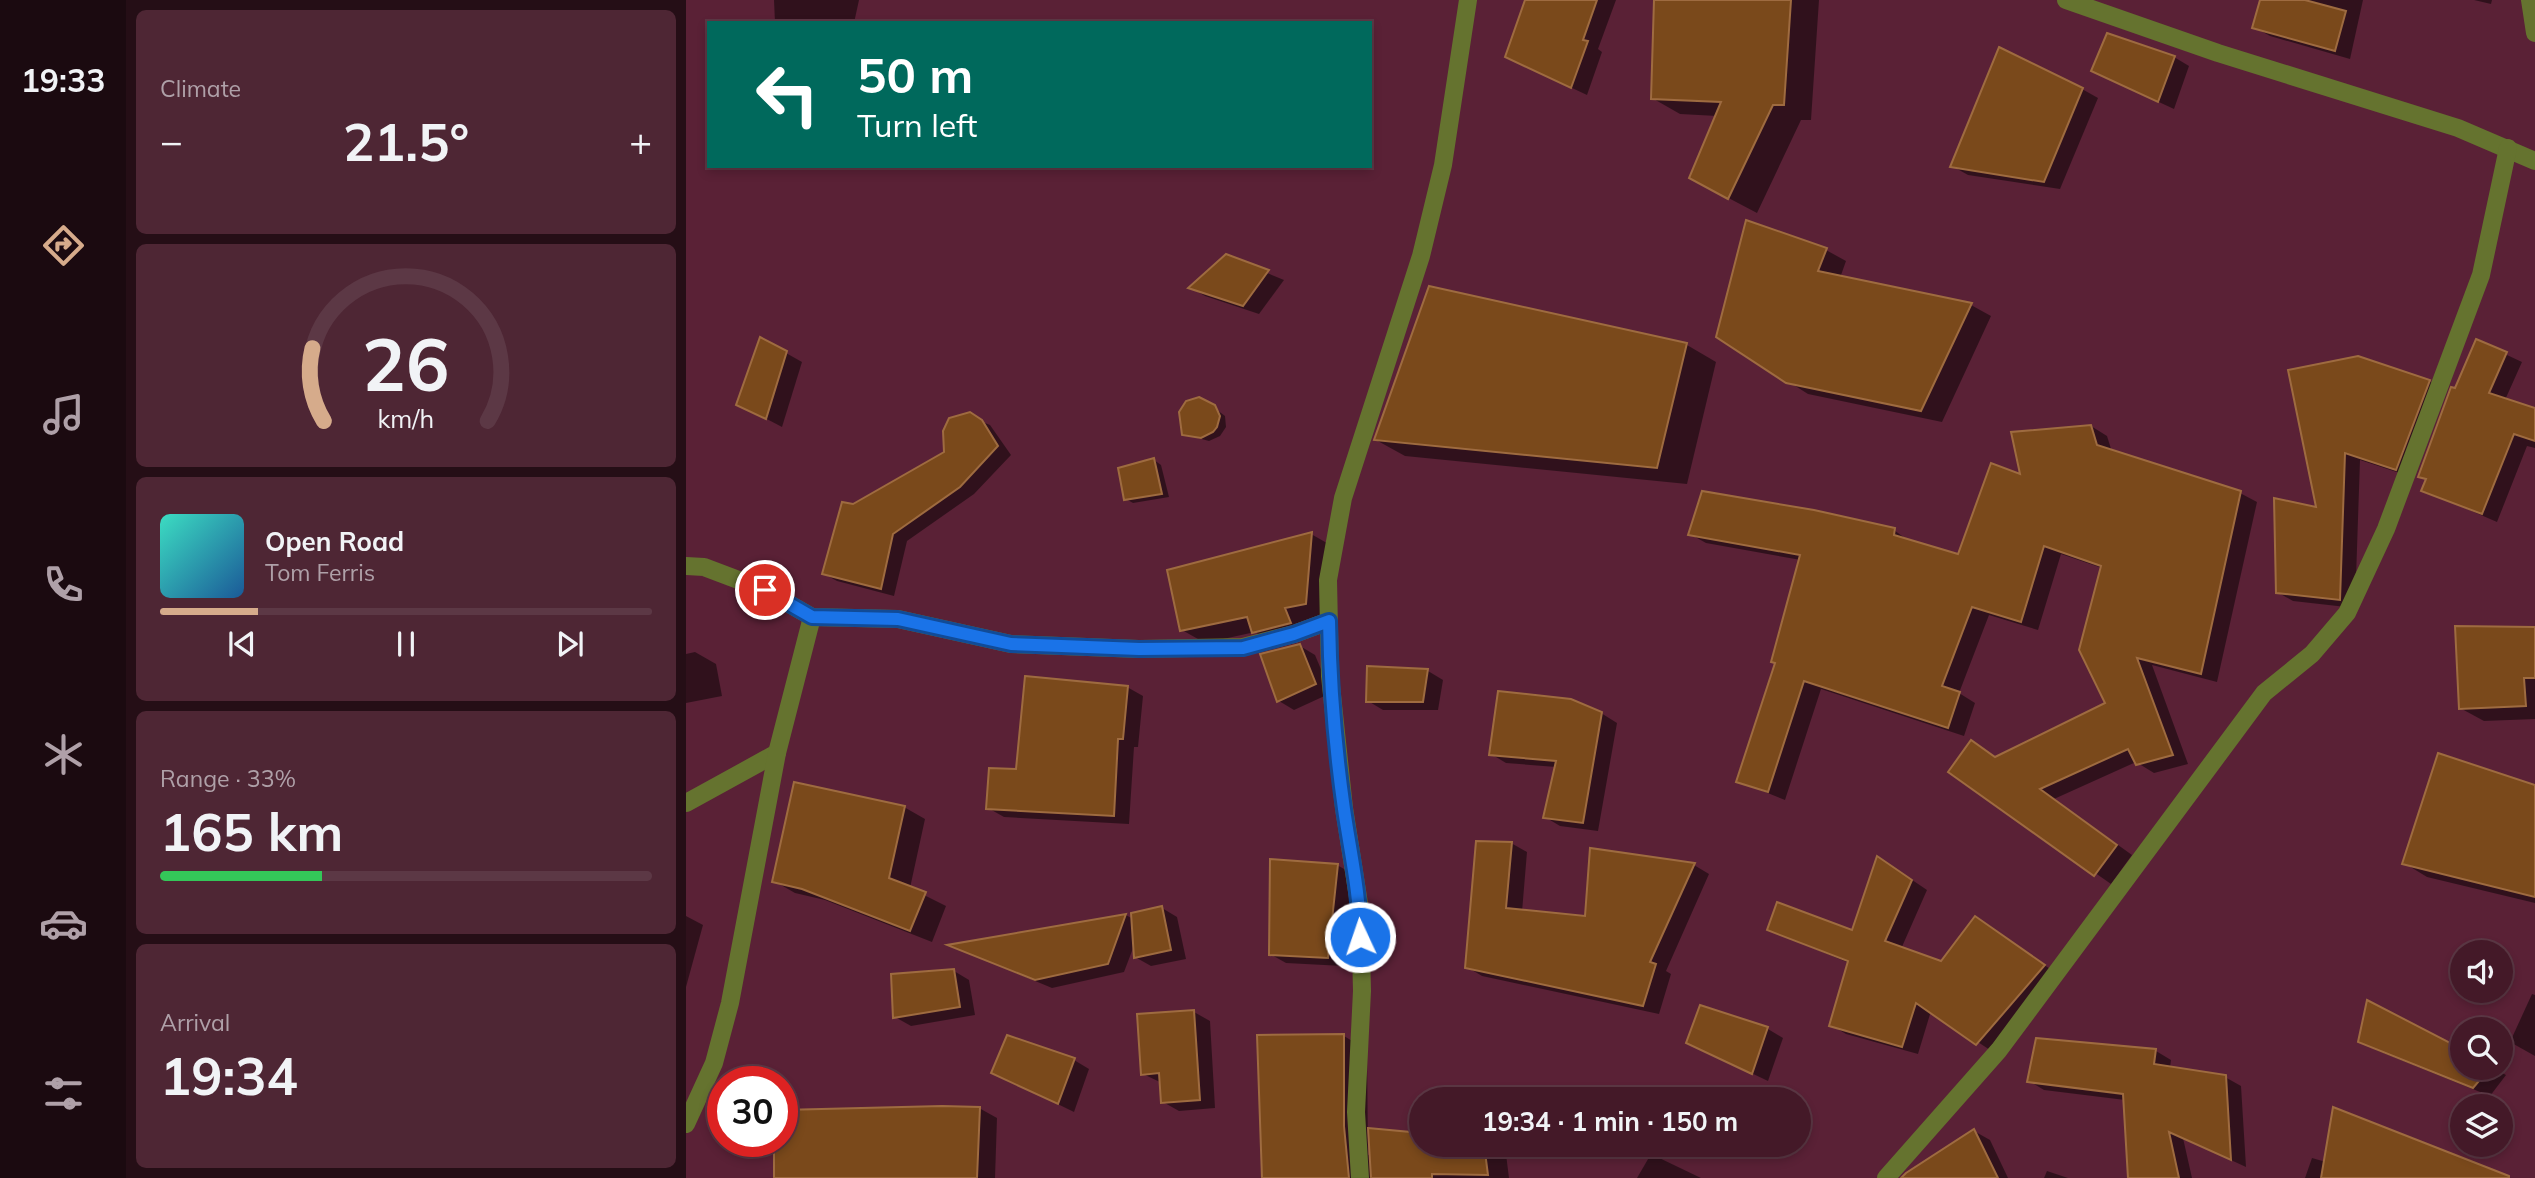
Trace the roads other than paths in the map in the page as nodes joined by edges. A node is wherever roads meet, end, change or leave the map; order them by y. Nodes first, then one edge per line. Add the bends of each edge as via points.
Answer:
1 (1468, 0) edge
2 (2066, 0) edge
3 (2529, 0) edge
4 (2535, 33) edge
5 (2508, 148) junction
6 (2535, 161) edge
7 (686, 566) edge
8 (812, 617) junction
9 (1329, 621) junction
10 (777, 752) junction
11 (686, 803) edge
12 (686, 1124) edge
13 (1360, 1178) edge
14 (1886, 1178) edge

1 - 9 street via 1443,165 1421,256 1343,498 1328,580
2 - 5 street
3 - 4 street
5 - 6 street
5 - 14 street via 2481,275 2386,529 2347,612 2312,654 2264,693 1999,1050
7 - 8 street via 704,567 765,590
8 - 9 street via 898,619 1011,644 1139,649 1243,648
8 - 10 street
9 - 13 street via 1344,808 1360,910 1362,991 1356,1112
10 - 11 street
10 - 12 street via 730,1003 714,1063

